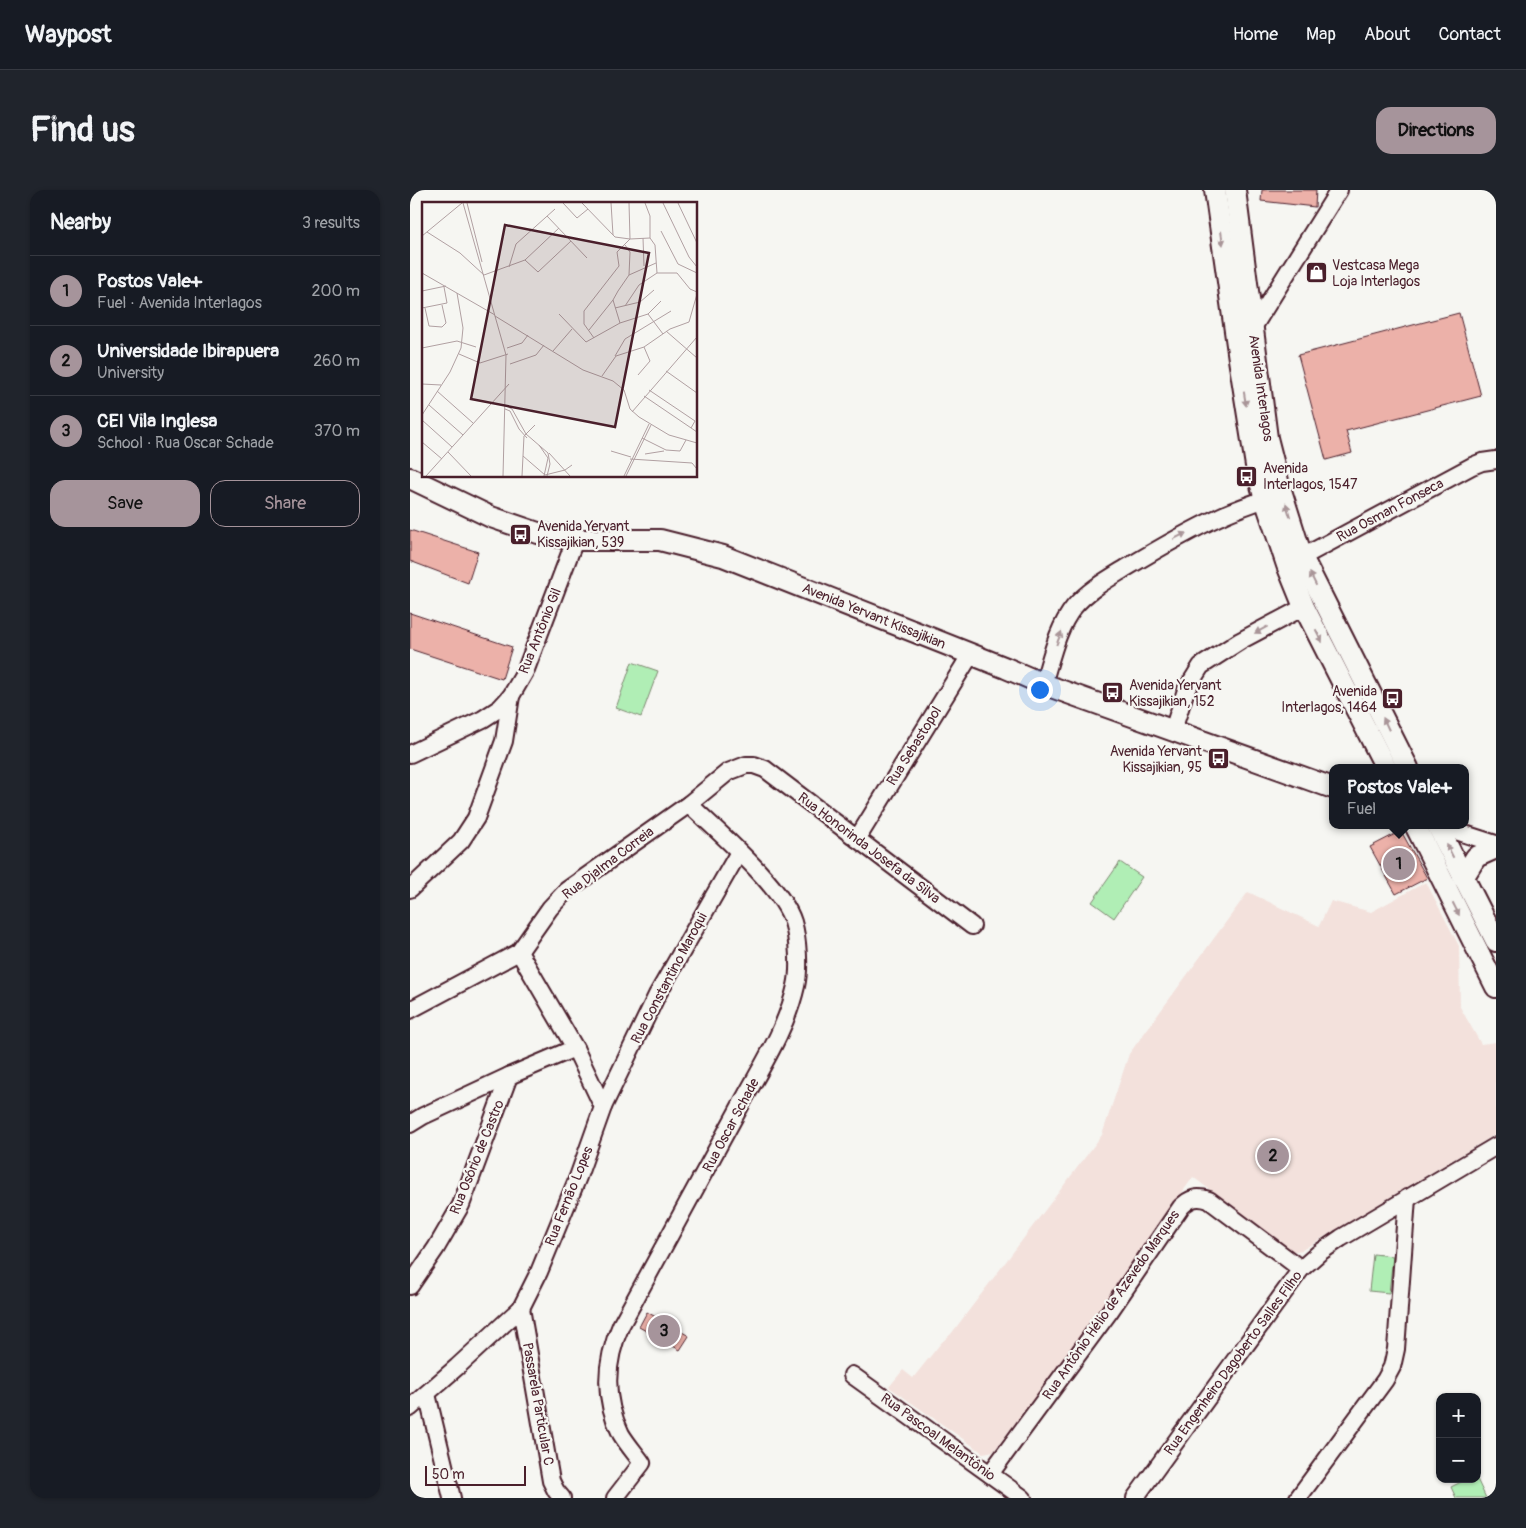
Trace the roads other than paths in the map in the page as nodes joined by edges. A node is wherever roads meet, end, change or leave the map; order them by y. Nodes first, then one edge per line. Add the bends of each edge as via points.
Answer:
1 (1215, 190) edge
2 (1235, 190) edge
3 (1339, 190) edge
4 (1252, 330) junction
5 (1237, 347) junction
6 (1496, 460) edge
7 (410, 478) edge
8 (1265, 499) junction
9 (575, 540) junction
10 (1294, 561) junction
11 (1304, 608) junction
12 (971, 654) junction
13 (1043, 684) junction
14 (511, 696) junction
15 (1173, 730) junction
16 (410, 754) edge
17 (1384, 764) edge
18 (1406, 764) edge
19 (765, 769) joint
20 (1329, 787) edge
21 (689, 804) junction
22 (1417, 829) edge
23 (1439, 829) edge
24 (1449, 829) edge
25 (857, 839) junction
26 (1496, 844) edge
27 (1496, 848) edge
28 (739, 852) junction
29 (1463, 878) junction
30 (410, 889) edge
31 (972, 926) dead end
32 (1496, 941) edge
33 (519, 952) junction
34 (1496, 988) edge
35 (410, 1010) edge
36 (575, 1048) junction
37 (509, 1076) junction
38 (603, 1106) junction
39 (410, 1124) edge
40 (1496, 1146) edge
41 (1407, 1198) junction
42 (1301, 1269) junction
43 (410, 1286) edge
44 (521, 1308) junction
45 (852, 1375) dead end
46 (427, 1394) junction
47 (410, 1408) edge
48 (990, 1474) junction
49 (452, 1498) edge
50 (562, 1498) edge
51 (615, 1498) edge
52 (1023, 1498) edge
53 (1135, 1498) edge
54 (1298, 1498) edge

1 -> 5 main road, Avenida Interlagos
2 - 4 main road, Avenida Interlagos
3 - 4 street
4 - 5 street
10 -> 4 main road, Avenida Interlagos via 1267,438
5 -> 8 main road, Avenida Interlagos via 1257,472
6 - 10 street, Rua Osman Fonseca via 1472,466
7 - 9 main road, Avenida Yervant Kissajikian via 490,517 538,533
8 - 10 main road, Avenida Interlagos
13 -> 8 street via 1068,616 1087,595 1169,542 1220,516
9 - 12 main road, Avenida Yervant Kissajikian via 660,540 723,556
9 - 14 street, Rua Antônio Gil via 525,672
10 - 11 main road, Avenida Interlagos
18 -> 10 main road, Avenida Interlagos
11 -> 15 street via 1240,641 1201,666 1186,690
11 -> 17 main road, Avenida Interlagos
12 - 13 main road, Avenida Yervant Kissajikian
12 - 25 street, Rua Sebastopol
13 - 15 main road, Avenida Yervant Kissajikian
14 - 16 street, Rua Antônio Gil via 483,719
14 - 30 street via 504,741 476,818 461,841
15 - 20 main road, Avenida Yervant Kissajikian
19 - 21 street, Rua Djalma Correia via 754,765 738,767
19 - 25 street, Rua Honorinda Josefa da Silva
21 - 28 street, Rua Oscar Schade
21 - 33 street, Rua Djalma Correia via 567,890
22 -> 34 main road
29 -> 23 main road
24 - 26 street
25 - 31 street, Rua Honorinda Josefa da Silva
27 - 29 main road via 1476,857
28 - 38 street, Rua Constantino Maroqui via 657,995
28 - 51 street, Rua Oscar Schade via 778,894 793,921 797,984 786,1018 762,1066 613,1343 608,1364 613,1416 622,1436 642,1463
29 - 32 main road
33 - 35 street, Rua Djalma Correia
33 - 36 street
36 - 37 street
36 - 38 street
37 - 39 street
37 - 43 street, Rua Osório de Castro via 461,1205
38 - 44 street, Rua Fernão Lopes via 578,1177
40 - 41 street, Rua Engenheiro Dagoberto Salles Filho
41 - 42 street, Rua Engenheiro Dagoberto Salles Filho via 1341,1238
41 - 54 street via 1392,1367
42 - 48 street, Rua Antônio Hélio de Azevedo Marques via 1209,1200 1201,1197 1187,1201 1110,1312
42 - 53 street, Rua Engenheiro Dagoberto Salles Filho
44 - 46 street, Rua Fernão Lopes
44 - 50 street, Passarela Particular C via 551,1481
45 - 48 street, Rua Pascoal Melantônio
46 - 47 street, Rua Fernão Lopes
46 - 49 street
48 - 52 street, Rua Pascoal Melantônio

